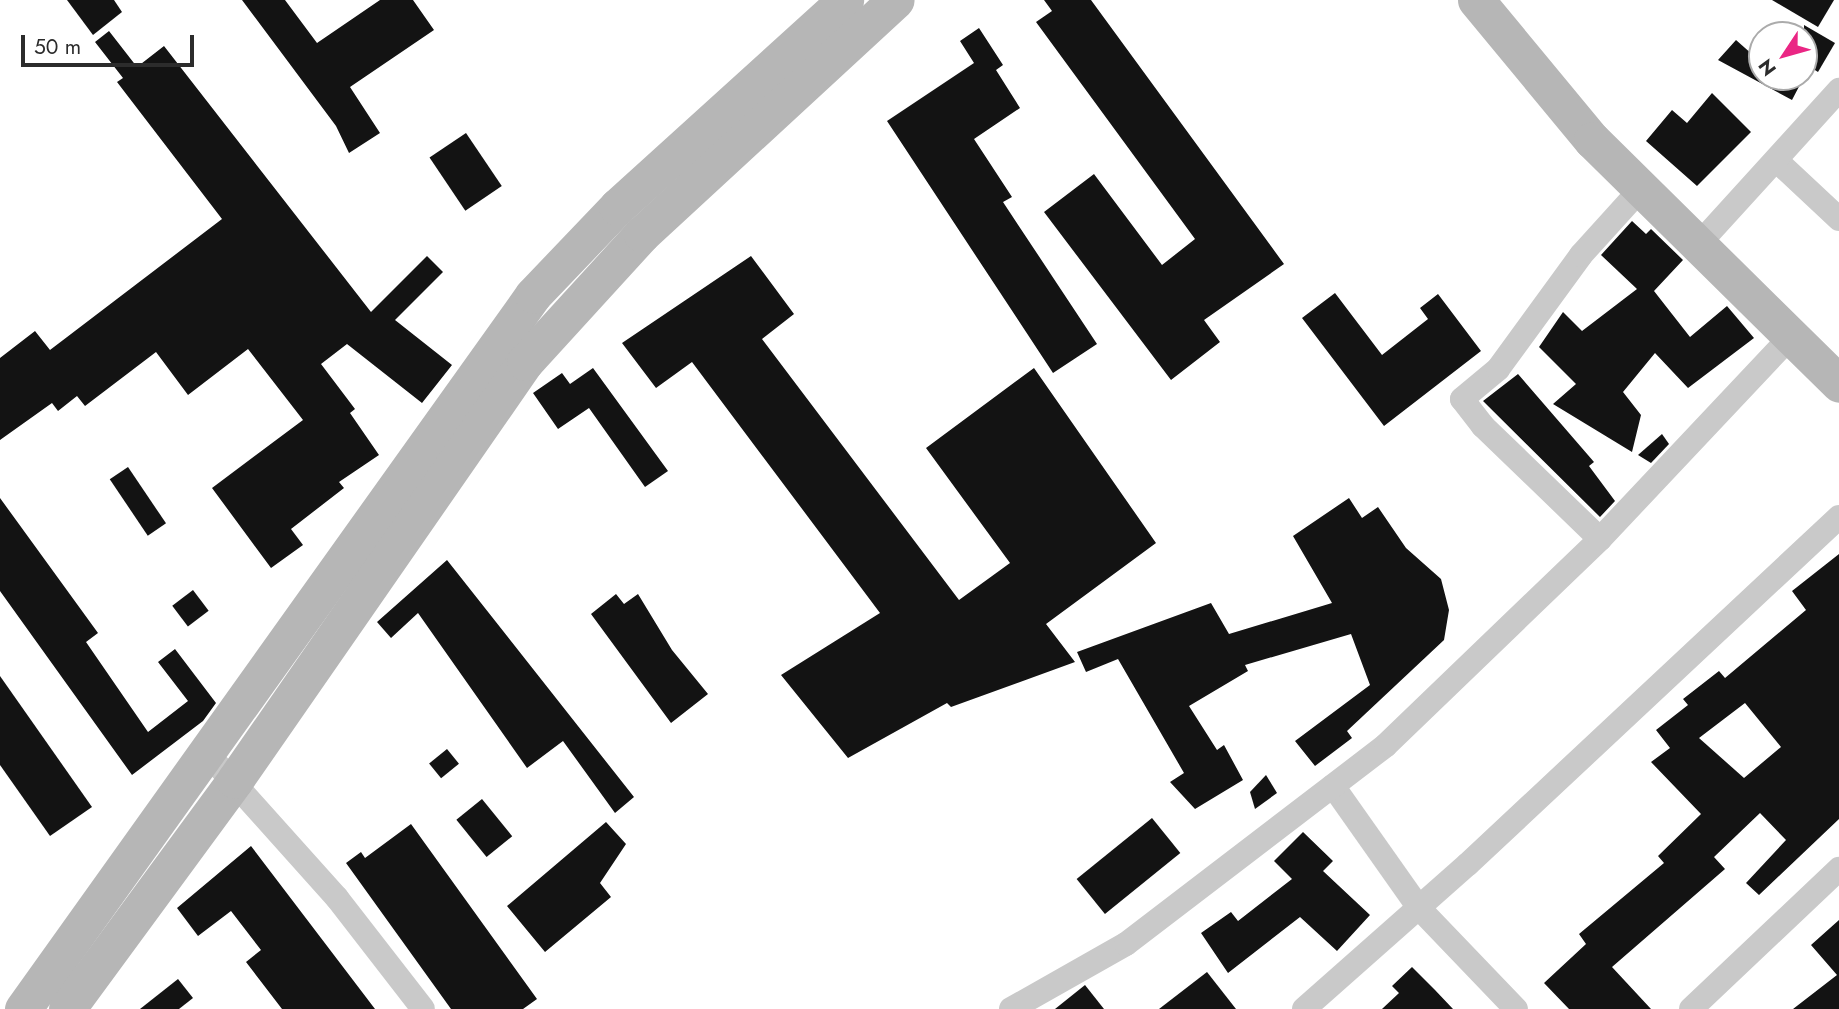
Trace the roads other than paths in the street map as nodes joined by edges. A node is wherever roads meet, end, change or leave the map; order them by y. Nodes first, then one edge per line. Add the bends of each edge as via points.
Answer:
1 (845, 0) edge
2 (896, 0) edge
3 (1476, 0) edge
4 (1507, 0) edge
5 (1835, 103) edge
6 (1777, 161) junction
7 (1640, 190) junction
8 (1839, 219) edge
9 (1707, 236) junction
10 (1791, 336) junction
11 (1839, 352) edge
12 (1839, 384) edge
13 (1839, 517) edge
14 (1600, 539) junction
15 (207, 753) junction
16 (235, 780) junction
17 (1333, 786) junction
18 (1839, 869) edge
19 (1419, 908) junction
20 (23, 1009) edge
21 (66, 1009) edge
22 (423, 1009) edge
23 (1011, 1009) edge
24 (1304, 1009) edge
25 (1516, 1009) edge
26 (1691, 1009) edge

1 - 15 main road via 617,207 533,295 459,392
2 - 16 main road via 642,234 564,316 485,414
3 - 7 main road
4 - 9 main road via 1580,100
5 - 6 street
6 - 8 street
6 - 9 street
7 - 9 main road
7 - 14 street via 1581,255 1498,369 1462,399 1483,426
9 - 10 main road
9 - 11 main road
10 - 12 main road
10 - 14 street
13 - 19 street
14 - 17 street via 1386,745
15 - 16 street
15 - 20 main road
16 - 21 main road
16 - 22 street
17 - 19 street
17 - 23 street via 1126,944
18 - 26 street
19 - 24 street
19 - 25 street

